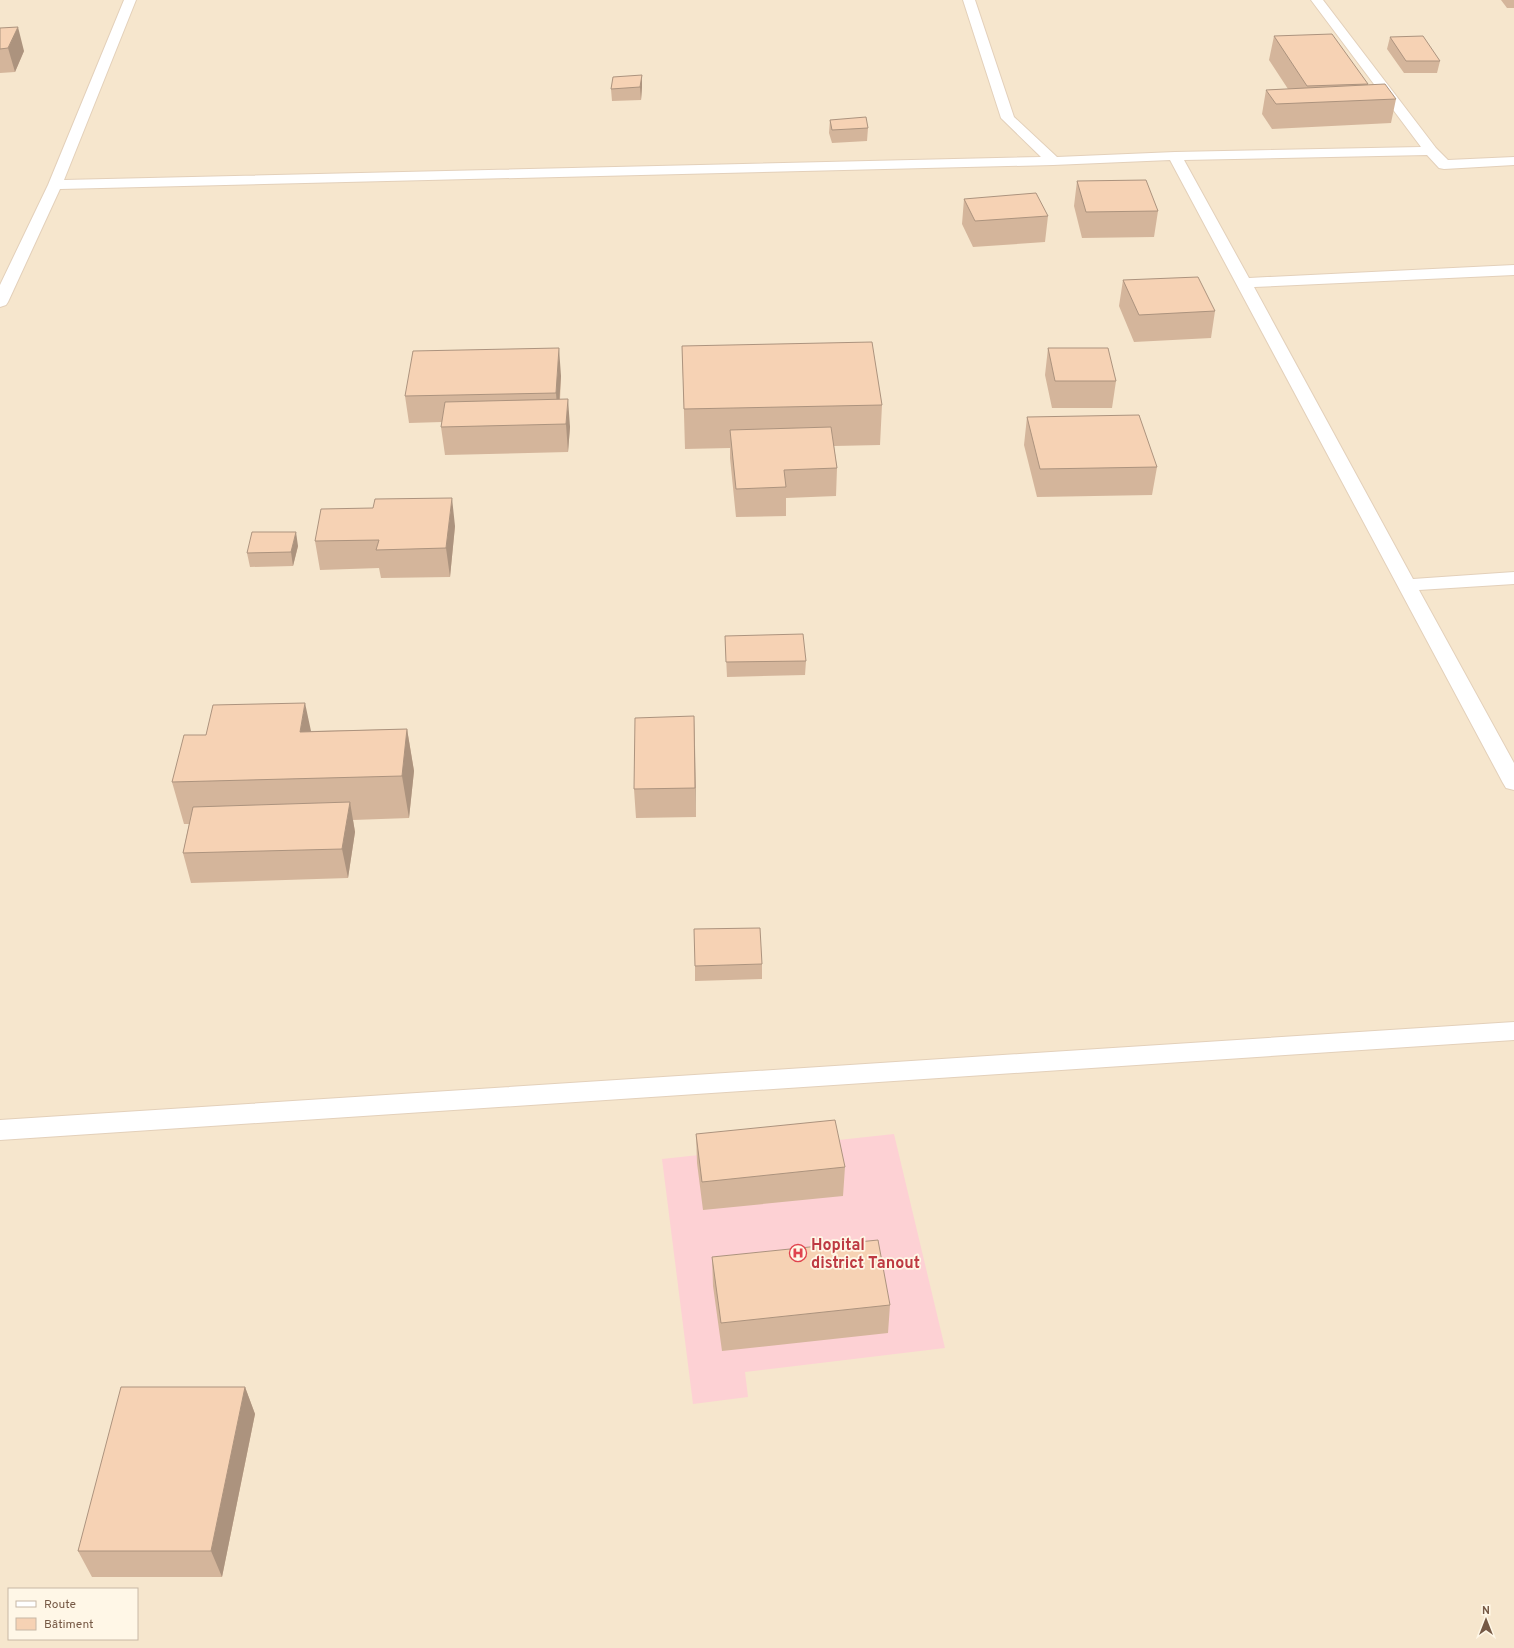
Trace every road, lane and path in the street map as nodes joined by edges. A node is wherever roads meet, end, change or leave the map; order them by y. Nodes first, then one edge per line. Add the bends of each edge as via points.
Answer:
1 (130, 0) edge
2 (969, 0) edge
3 (1317, 0) edge
4 (1431, 150) junction
5 (1175, 156) junction
6 (1053, 161) junction
7 (1514, 161) edge
8 (55, 185) junction
9 (1514, 270) edge
10 (1243, 283) junction
11 (0, 302) edge
12 (1514, 578) edge
13 (1407, 585) junction
14 (1514, 783) edge
15 (1514, 1031) edge
16 (0, 1130) edge

1 - 8 street
2 - 6 street via 1008,118
3 - 4 street
4 - 5 street
4 - 7 street via 1444,165
5 - 6 street
5 - 10 street
6 - 8 street
8 - 11 street
9 - 10 street
10 - 13 street
12 - 13 street
13 - 14 street
15 - 16 street

